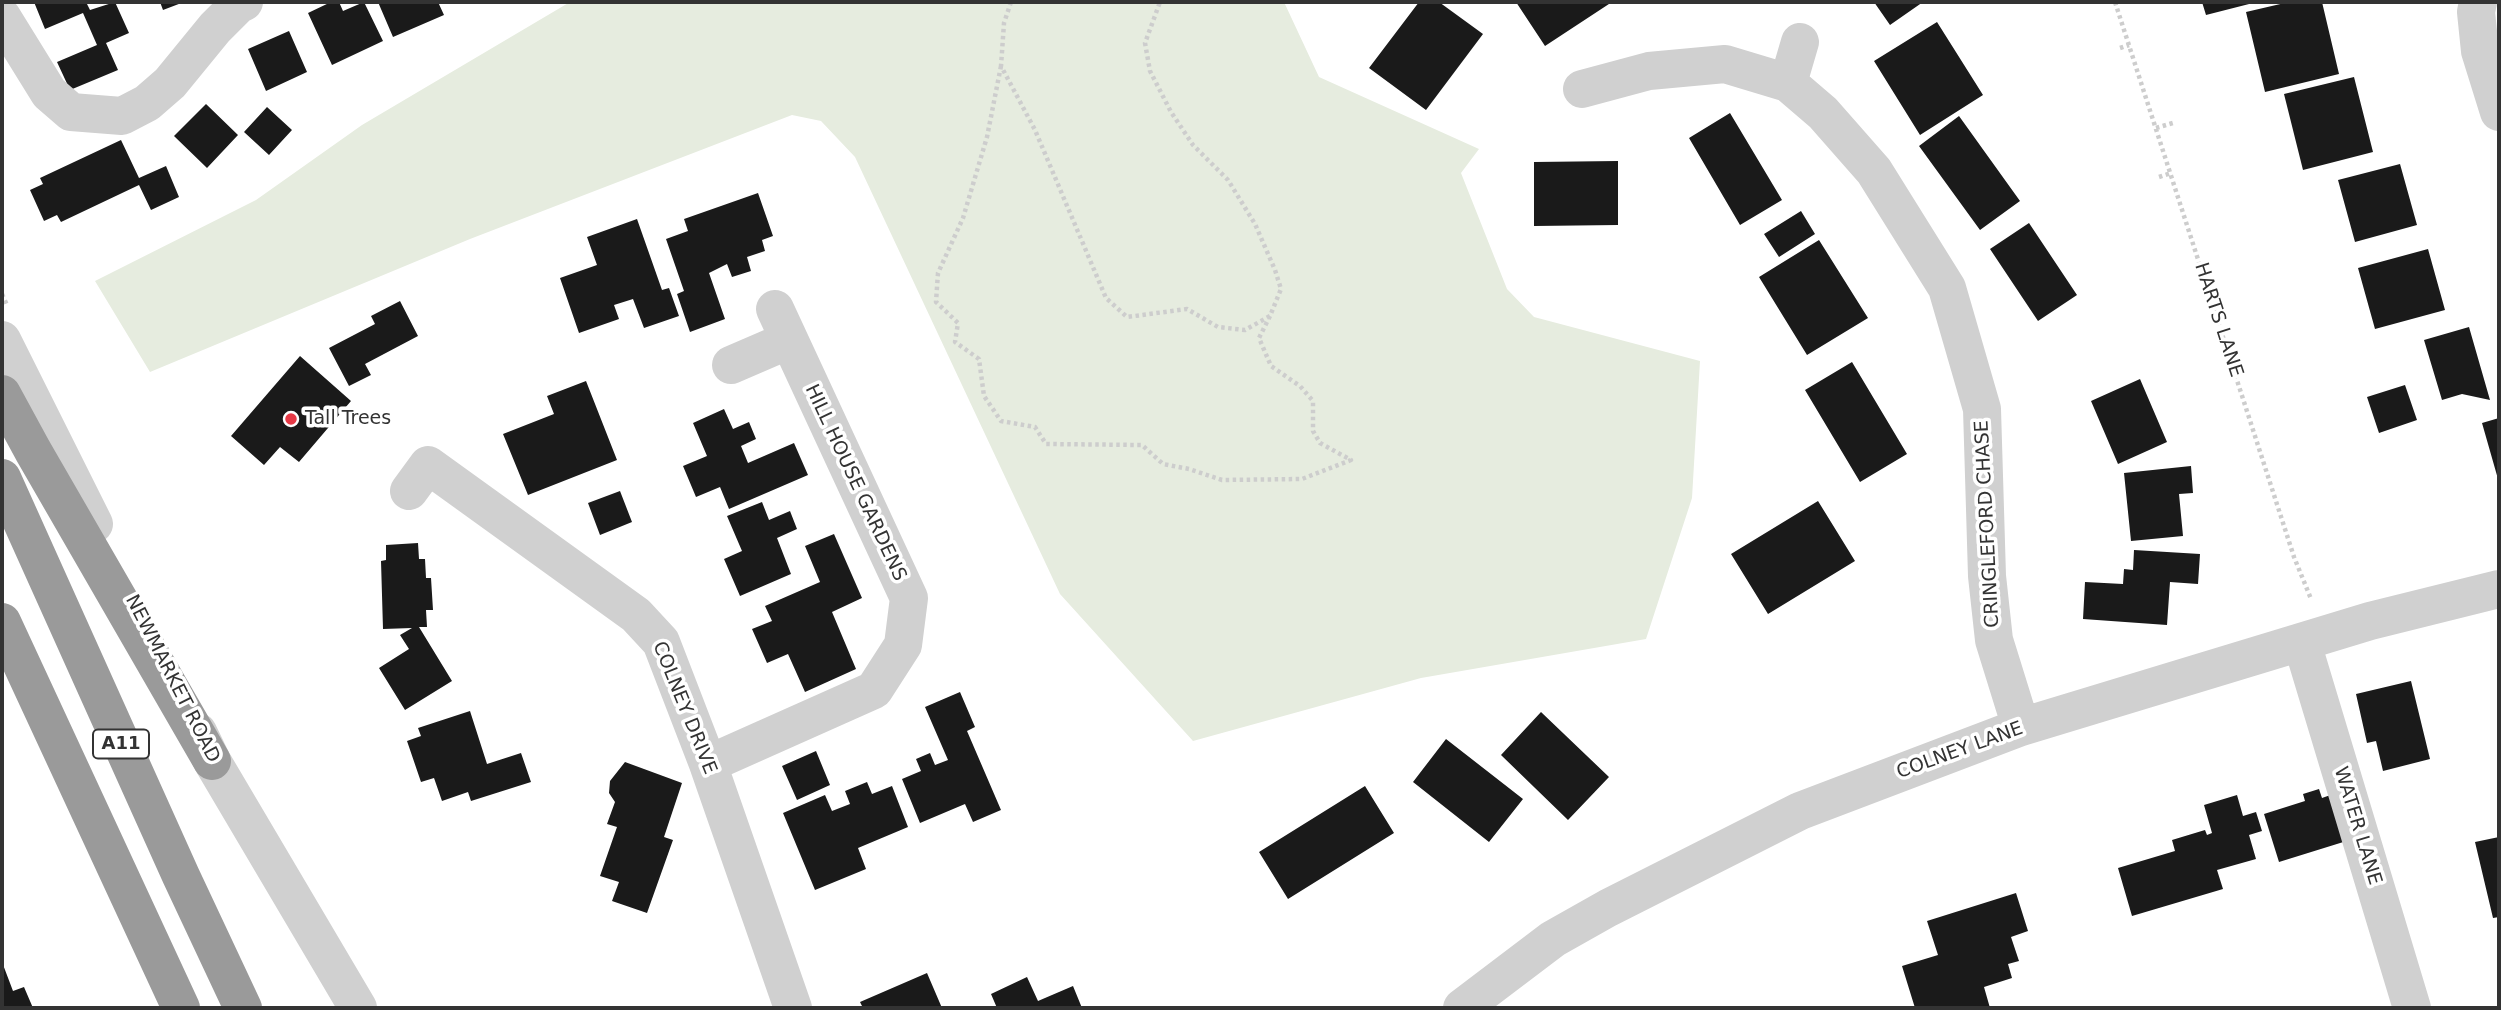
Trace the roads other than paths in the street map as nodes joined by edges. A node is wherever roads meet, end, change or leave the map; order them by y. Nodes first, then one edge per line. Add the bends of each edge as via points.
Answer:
1 (244, 2) edge
2 (2478, 2) edge
3 (2, 17) edge
4 (1800, 42) dead end
5 (1788, 83) junction
6 (1582, 89) dead end
7 (2499, 112) edge
8 (2, 340) edge
9 (731, 365) dead end
10 (2, 394) edge
11 (427, 467) dead end
12 (2, 478) edge
13 (2499, 589) edge
14 (2, 622) edge
15 (2314, 639) junction
16 (2021, 727) junction
17 (212, 761) junction
18 (708, 764) junction
19 (181, 1008) edge
20 (243, 1008) edge
21 (358, 1008) edge
22 (793, 1008) edge
23 (1462, 1008) edge
24 (2412, 1008) edge

1 - 3 street via 215,28 170,83 122,117 71,112 49,93
2 - 7 street via 2480,51
4 - 5 street
5 - 6 street, CRINGLEFORD CHASE via 1725,64 1649,71
5 - 16 street, CRINGLEFORD CHASE via 1824,113 1874,172 1947,288 1982,410 1987,576 1994,640
8 - 17 street, NEWMARKET ROAD
9 - 18 street, HILL HOUSE GARDENS via 782,325 909,598 903,645 874,690
10 - 17 highway
11 - 18 street, COLNEY DRIVE via 635,615 661,642
12 - 20 highway, A11
13 - 15 street, COLNEY LANE
14 - 19 highway, A11
15 - 16 street, COLNEY LANE
15 - 24 street, WATER LANE
16 - 23 street, COLNEY LANE via 1800,811 1682,870 1553,939
17 - 21 street, NEWMARKET ROAD
18 - 22 street, COLNEY DRIVE

